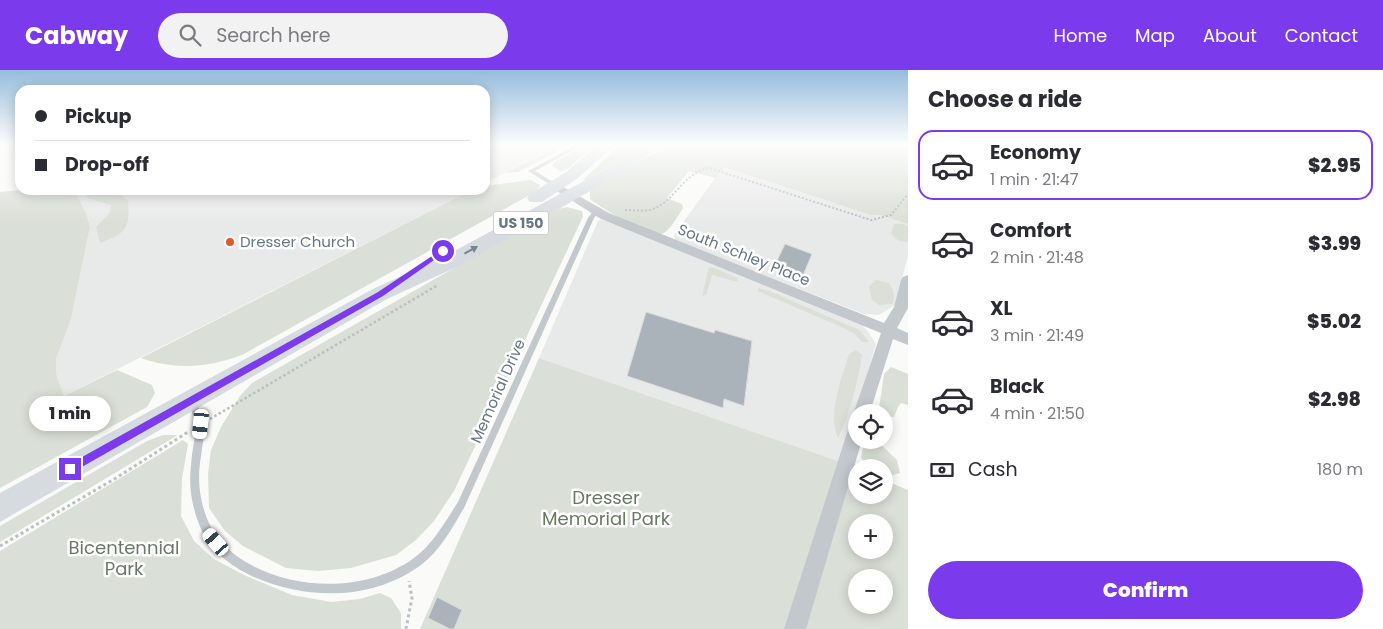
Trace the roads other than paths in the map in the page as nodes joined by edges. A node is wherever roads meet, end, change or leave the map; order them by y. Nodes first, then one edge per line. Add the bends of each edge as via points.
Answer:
1 (532, 170) edge
2 (581, 170) edge
3 (604, 170) edge
4 (563, 190) junction
5 (596, 211) junction
6 (908, 280) edge
7 (889, 330) junction
8 (908, 339) edge
9 (191, 400) junction
10 (865, 404) edge
11 (850, 449) edge
12 (0, 508) edge
13 (795, 629) edge

1 - 4 lane
2 - 4 main road, US 150
3 - 4 main road, US 150
4 - 5 street, South Schley Place
4 - 9 main road, US 150 via 443,251 380,294
5 - 7 street, South Schley Place
5 - 9 lane, Memorial Drive via 590,218 461,505 434,546 406,569 373,583 312,589 284,584 240,564 209,534 200,512 195,466 201,424
6 - 7 street via 901,308
7 - 8 street, South Schley Place
7 - 10 street
9 - 12 main road, US 150
11 - 13 street

